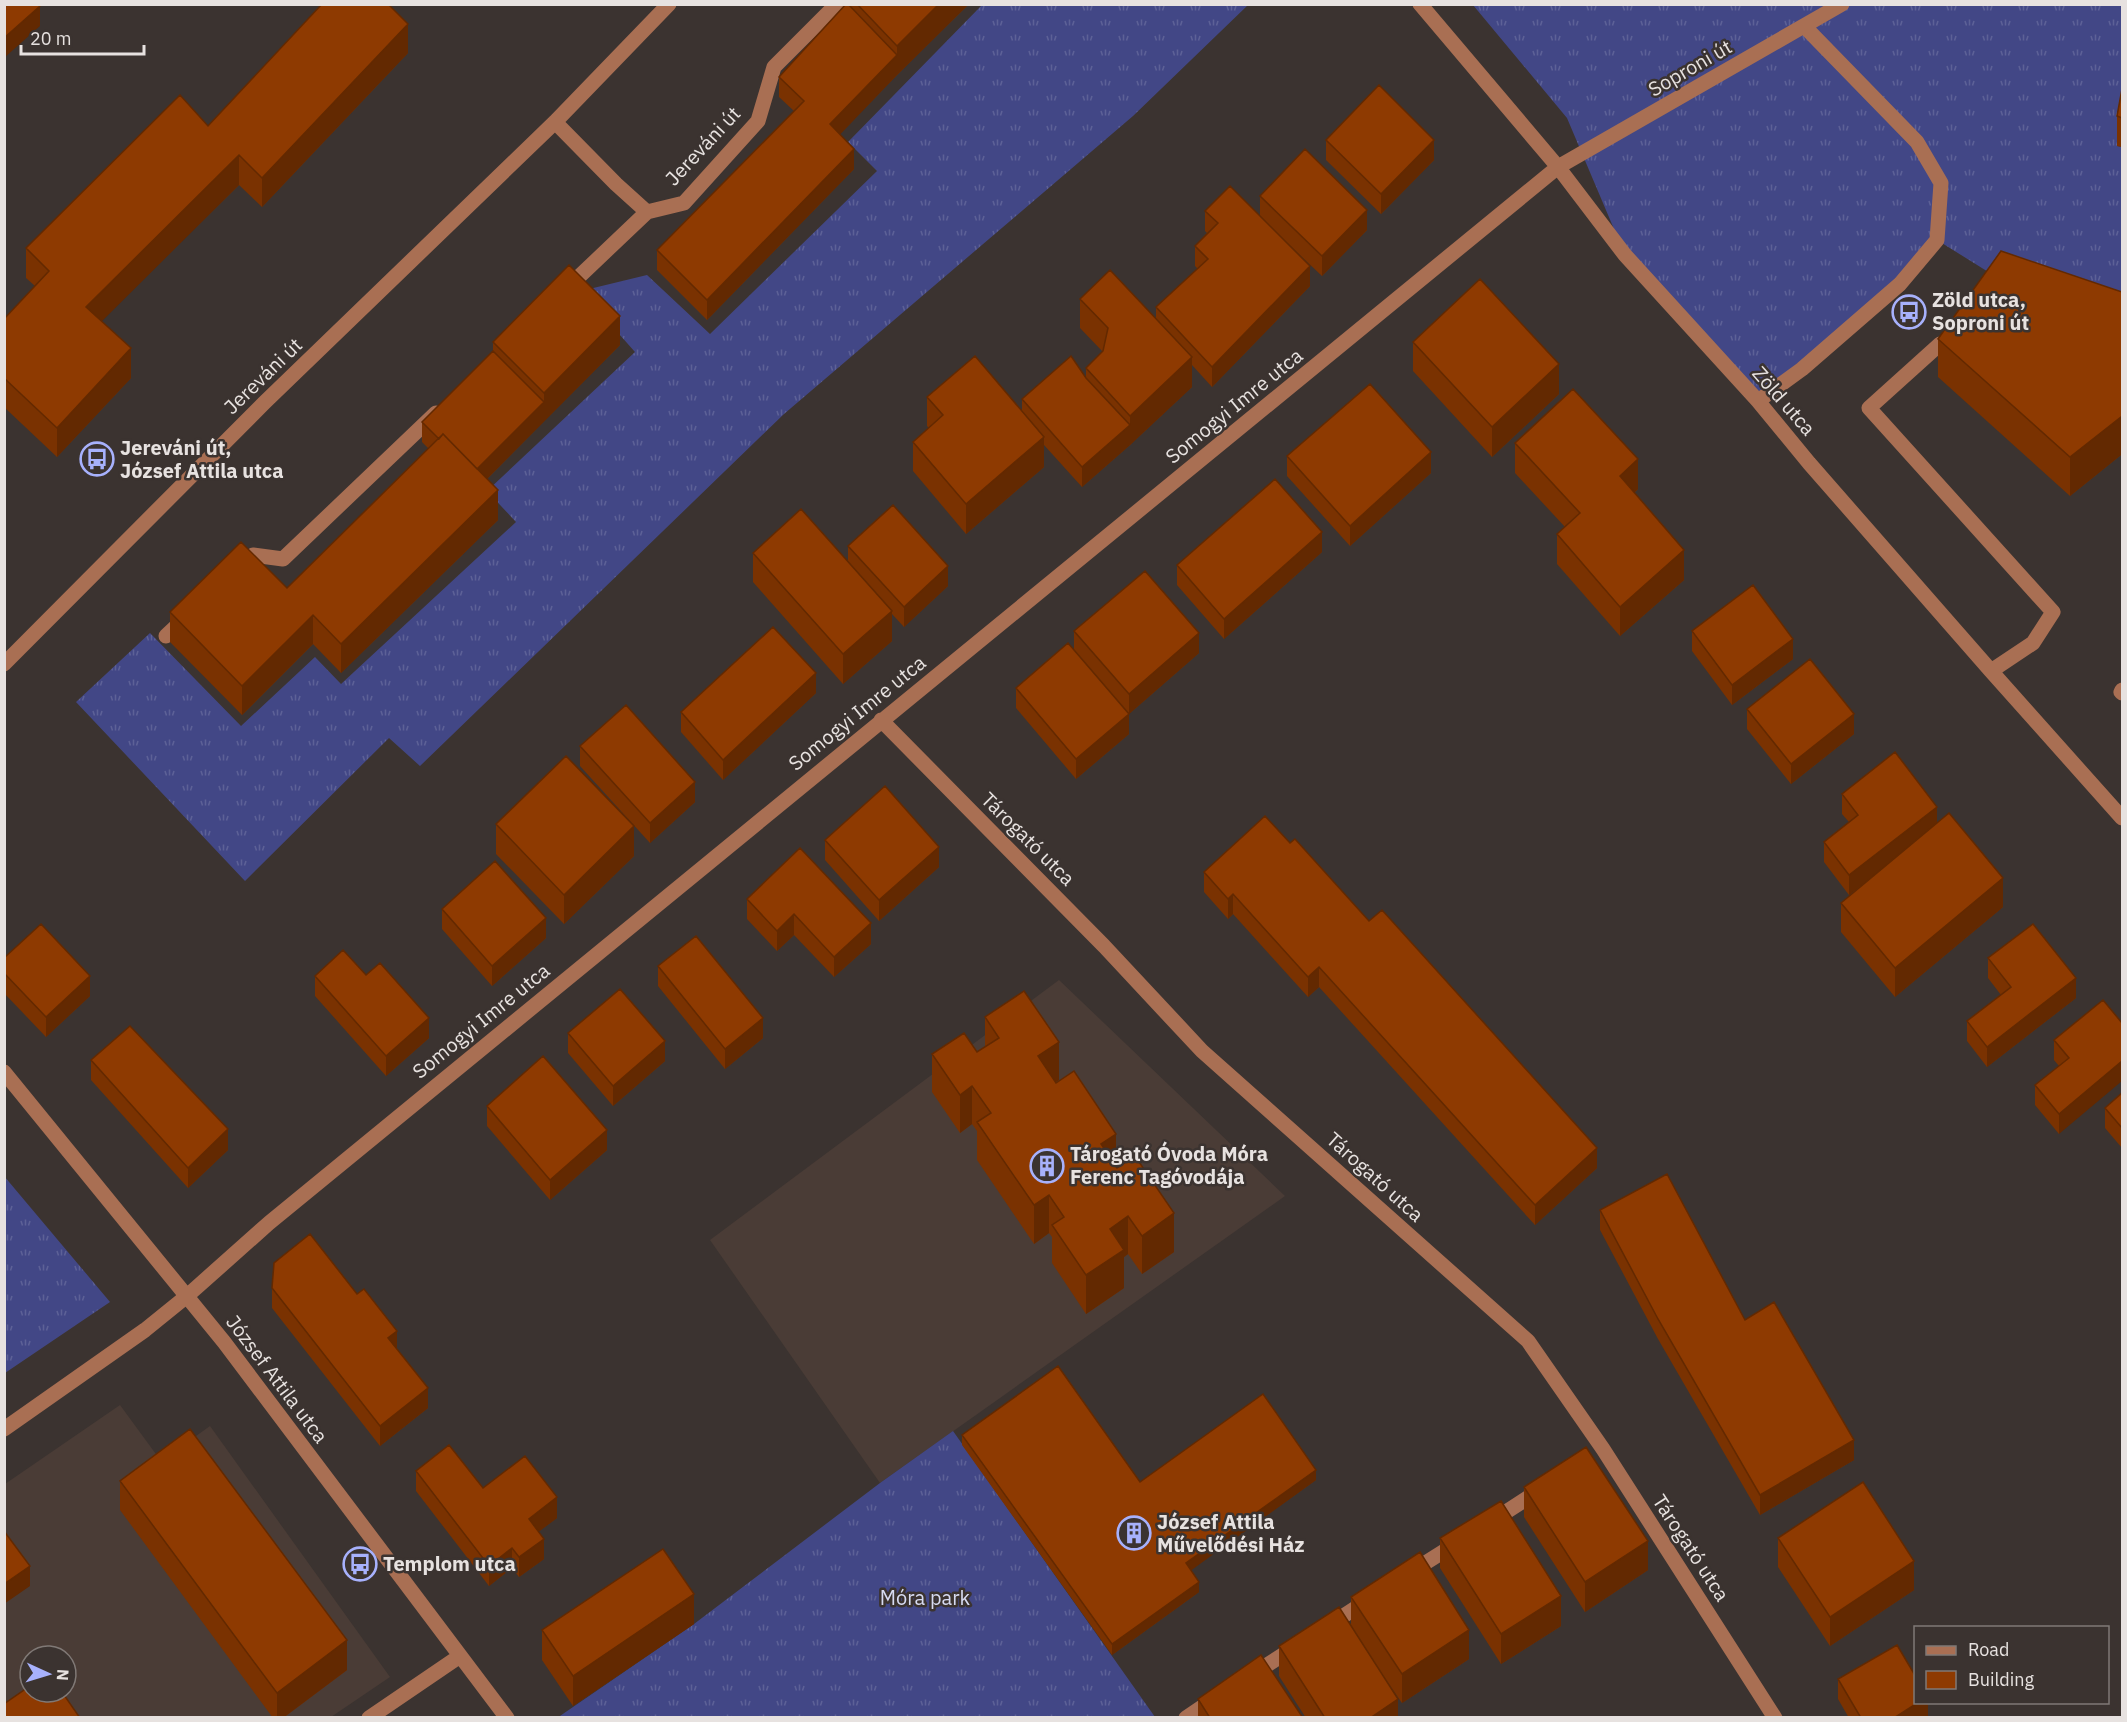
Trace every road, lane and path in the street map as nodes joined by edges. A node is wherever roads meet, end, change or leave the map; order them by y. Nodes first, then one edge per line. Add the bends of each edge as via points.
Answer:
1 (669, 4) edge
2 (837, 4) edge
3 (1420, 4) edge
4 (1842, 4) edge
5 (1804, 26) junction
6 (555, 122) junction
7 (1558, 167) junction
8 (647, 213) junction
9 (559, 296) edge
10 (1940, 344) edge
11 (1758, 401) junction
12 (447, 403) edge
13 (227, 579) edge
14 (192, 612) edge
15 (166, 636) dead end
16 (4, 664) edge
17 (1991, 671) junction
18 (881, 720) junction
19 (2122, 818) edge
20 (4, 1072) edge
21 (187, 1296) junction
22 (4, 1429) edge
23 (1553, 1481) edge
24 (460, 1656) junction
25 (369, 1718) edge
26 (507, 1718) edge
27 (1186, 1718) edge
28 (1775, 1718) edge

1 - 6 street, Jereváni út
2 - 8 street, Jereváni út via 774,67 758,121 684,203
3 - 7 street, Zöld utca
4 - 5 street, Soproni út
5 - 7 street, Soproni út
5 - 11 street via 1917,142 1941,183 1938,240 1900,284 1802,369
6 - 8 street
6 - 16 street, Jereváni út via 264,404
7 - 11 street, Zöld utca via 1625,255
7 - 18 street, Somogyi Imre utca
8 - 9 street, Jereváni út
10 - 17 street via 1869,408 2054,612 2033,643
11 - 17 street, Zöld utca
12 - 13 street via 283,559 253,555
14 - 15 street
17 - 19 street, Zöld utca
18 - 21 street, Somogyi Imre utca via 269,1222
18 - 28 street, Tárogató utca via 1202,1051 1528,1341
20 - 21 street, József Attila utca
21 - 22 street
21 - 24 street, József Attila utca
23 - 27 street
24 - 25 street
24 - 26 street, József Attila utca

